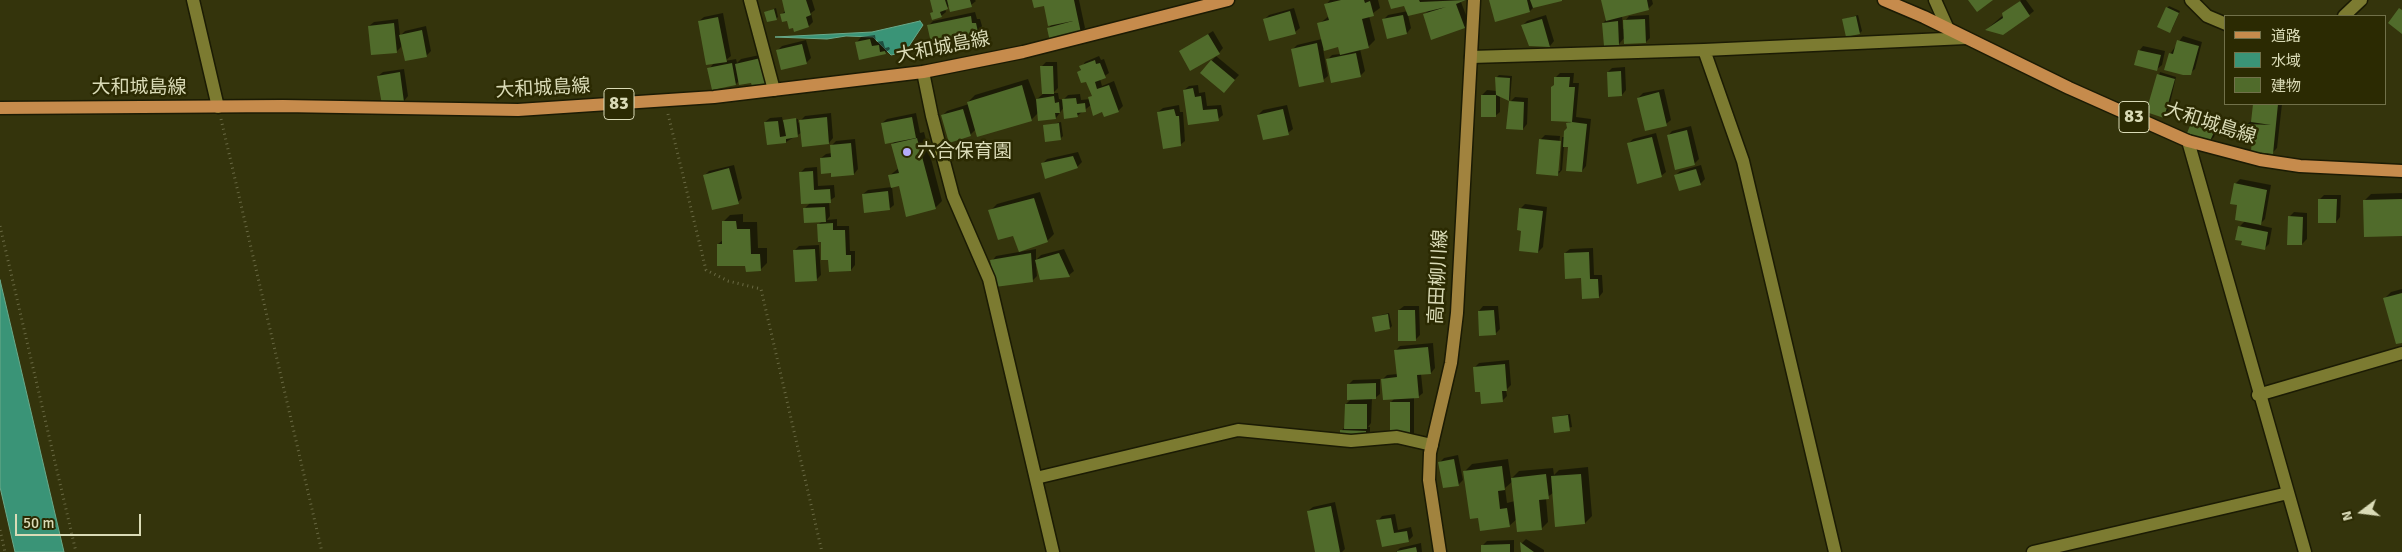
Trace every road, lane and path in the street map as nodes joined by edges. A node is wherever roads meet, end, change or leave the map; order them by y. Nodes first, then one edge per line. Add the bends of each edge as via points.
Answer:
1 (193, 0) edge
2 (750, 0) edge
3 (1228, 0) edge
4 (1474, 0) edge
5 (1884, 0) edge
6 (1935, 0) edge
7 (2191, 0) edge
8 (2361, 0) edge
9 (2345, 15) edge
10 (2224, 23) edge
11 (1948, 29) junction
12 (1966, 38) junction
13 (1704, 50) junction
14 (1471, 57) junction
15 (924, 72) junction
16 (774, 90) junction
17 (665, 101) junction
18 (218, 107) junction
19 (0, 108) edge
20 (2188, 141) junction
21 (2402, 171) edge
22 (0, 226) edge
23 (2402, 353) edge
24 (2258, 395) junction
25 (1432, 445) junction
26 (1036, 478) junction
27 (2288, 493) junction
28 (0, 530) edge
29 (5, 552) edge
30 (76, 552) edge
31 (322, 552) edge
32 (822, 552) edge
33 (1053, 552) edge
34 (1440, 552) edge
35 (1834, 552) edge
36 (2033, 552) edge
37 (2305, 552) edge

1 - 18 street
2 - 16 street
3 - 15 main road, 大和城島線 / 83 via 1023,52
4 - 14 main road, 高田柳川線
5 - 11 main road, 大和城島線 / 83
6 - 11 street
7 - 10 street via 2206,16
8 - 9 street
11 - 12 main road, 大和城島線 / 83
12 - 13 street
12 - 20 main road, 大和城島線 / 83
13 - 14 street
13 - 35 street via 1743,161
14 - 25 main road, 高田柳川線 via 1457,313 1451,363
15 - 16 main road, 大和城島線 / 83
15 - 26 street via 953,196 989,278
16 - 17 main road, 大和城島線 / 83
17 - 18 main road, 大和城島線 / 83 via 508,110
17 - 32 path via 706,270 728,281 761,289
18 - 19 main road, 大和城島線 / 83
18 - 31 path
20 - 21 main road, 大和城島線 / 83 via 2260,160 2300,166
20 - 24 street
22 - 30 path
23 - 24 street
24 - 27 street
25 - 26 street via 1397,437 1351,442 1238,430
25 - 34 main road, 高田柳川線 via 1429,480
26 - 33 street
27 - 36 street
27 - 37 street
28 - 29 path

